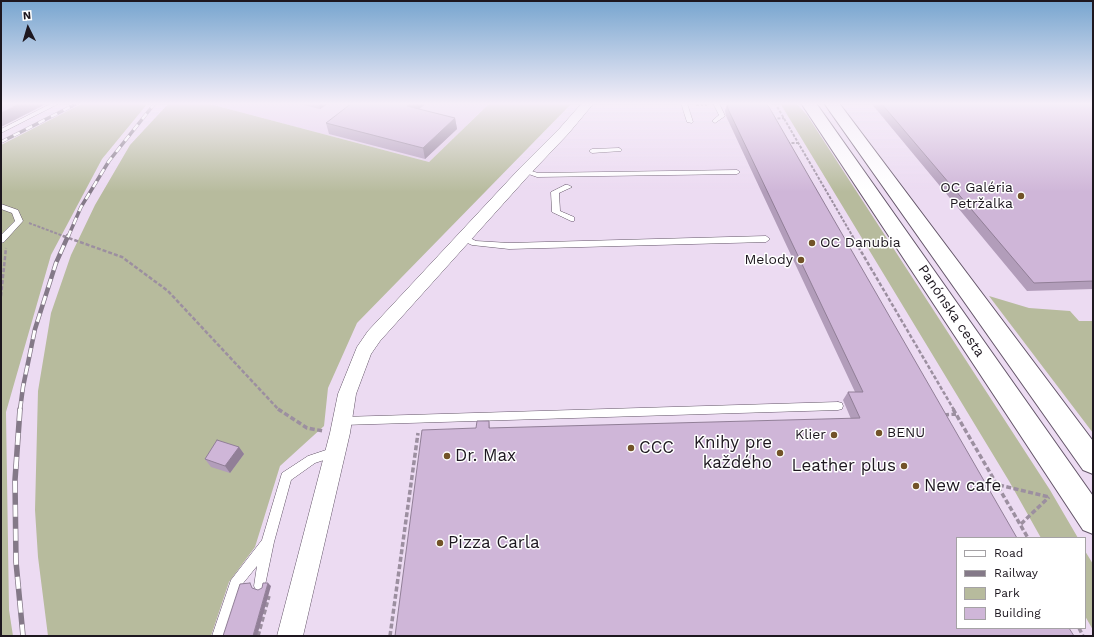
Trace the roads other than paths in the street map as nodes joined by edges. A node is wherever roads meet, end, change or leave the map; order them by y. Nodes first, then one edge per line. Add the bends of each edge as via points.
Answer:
1 (562, 133) edge
2 (826, 133) edge
3 (853, 133) edge
4 (619, 150) dead end
5 (592, 151) dead end
6 (525, 171) junction
7 (737, 172) dead end
8 (568, 187) dead end
9 (1, 206) edge
10 (571, 219) dead end
11 (464, 238) junction
12 (1, 240) edge
13 (766, 240) dead end
14 (838, 406) dead end
15 (1066, 425) junction
16 (339, 435) junction
17 (1093, 447) edge
18 (1093, 462) edge
19 (1093, 520) edge
20 (268, 542) junction
21 (260, 586) dead end
22 (219, 636) edge
23 (290, 636) edge

1 - 6 street
2 - 19 main road, Panónska cesta
3 - 15 main road, Panónska cesta
4 - 5 lane
6 - 7 lane via 537,175
6 - 11 street
8 - 10 lane via 555,192 556,212
9 - 12 lane via 15,212 18,221
11 - 13 lane via 475,243 509,246
11 - 16 street via 374,336 363,352 347,394
14 - 16 lane
15 - 17 street
15 - 18 main road, Panónska cesta
16 - 20 lane via 312,459 286,477
16 - 23 street
20 - 21 lane
20 - 22 lane via 235,584

